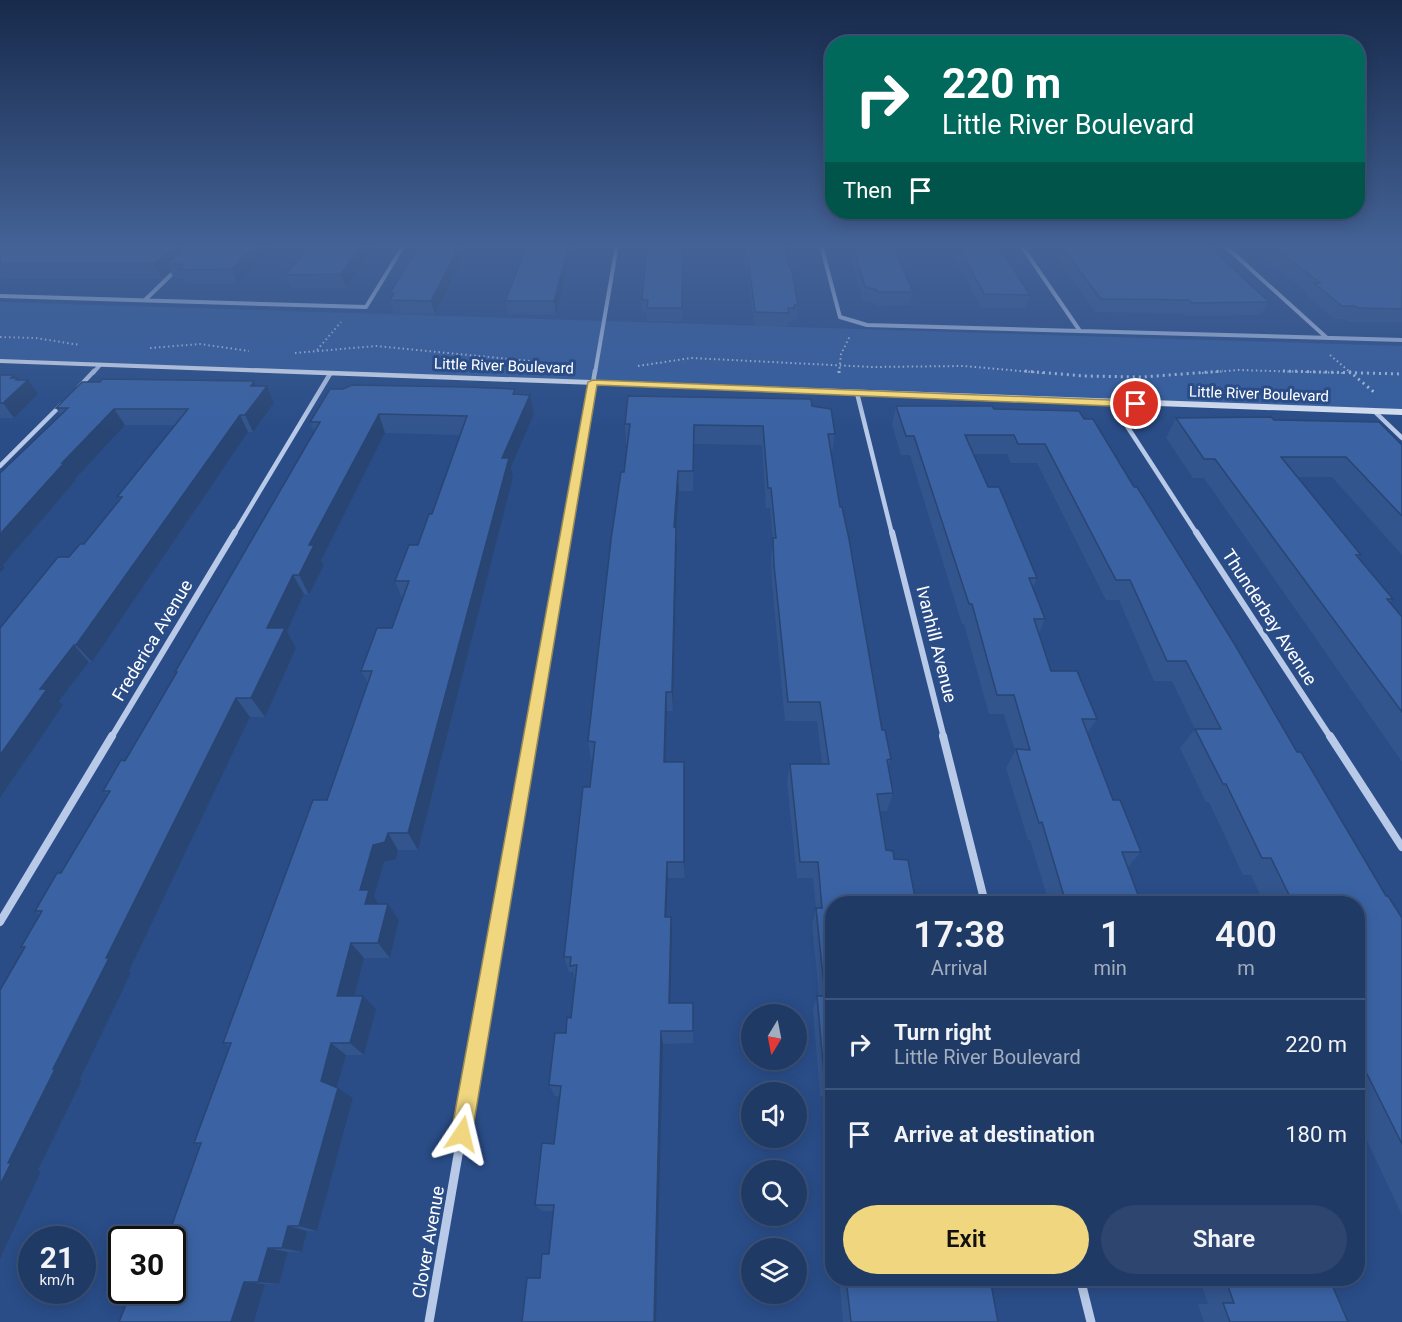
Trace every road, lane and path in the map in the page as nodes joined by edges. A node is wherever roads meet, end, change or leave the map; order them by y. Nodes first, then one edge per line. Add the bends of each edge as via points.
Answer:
1 (606, 307) edge
2 (837, 307) edge
3 (1064, 307) edge
4 (1293, 307) edge
5 (346, 315) dead end
6 (853, 331) dead end
7 (1080, 331) junction
8 (0, 337) edge
9 (1327, 338) junction
10 (1402, 340) edge
11 (89, 346) dead end
12 (146, 348) dead end
13 (316, 351) junction
14 (250, 352) dead end
15 (1327, 352) dead end
16 (287, 353) dead end
17 (0, 361) edge
18 (538, 361) dead end
19 (100, 365) junction
20 (838, 365) junction
21 (633, 367) dead end
22 (1350, 372) junction
23 (330, 374) junction
24 (1402, 374) edge
25 (593, 382) junction
26 (839, 384) dead end
27 (77, 389) edge
28 (857, 393) junction
29 (1376, 394) dead end
30 (69, 397) edge
31 (1112, 403) junction
32 (1374, 411) junction
33 (1402, 412) edge
34 (1402, 438) edge
35 (0, 466) edge
36 (1402, 847) edge
37 (983, 896) edge
38 (0, 922) edge
39 (1082, 1286) edge
40 (429, 1322) edge
41 (1090, 1322) edge

1 - 25 street, Clover Avenue
2 - 7 street via 840,317 867,325
3 - 7 street
4 - 9 street
5 - 13 path
6 - 20 path
7 - 9 street
8 - 11 path
9 - 10 street
12 - 14 path via 189,342
13 - 16 path
13 - 18 path via 376,346
15 - 22 path
17 - 19 street, Little River Boulevard
19 - 23 street, Little River Boulevard
19 - 27 street
20 - 21 path via 691,358
20 - 22 path via 964,366 1130,377 1238,370
20 - 26 path
22 - 24 path
22 - 29 path
23 - 25 street, Little River Boulevard
23 - 38 street, Frederica Avenue
25 - 28 street, Little River Boulevard
25 - 40 street, Clover Avenue
28 - 31 street, Little River Boulevard
28 - 37 street, Ivanhill Avenue
30 - 35 street
31 - 32 street, Little River Boulevard
31 - 36 street, Thunderbay Avenue
32 - 33 street, Little River Boulevard
32 - 34 street
39 - 41 street

